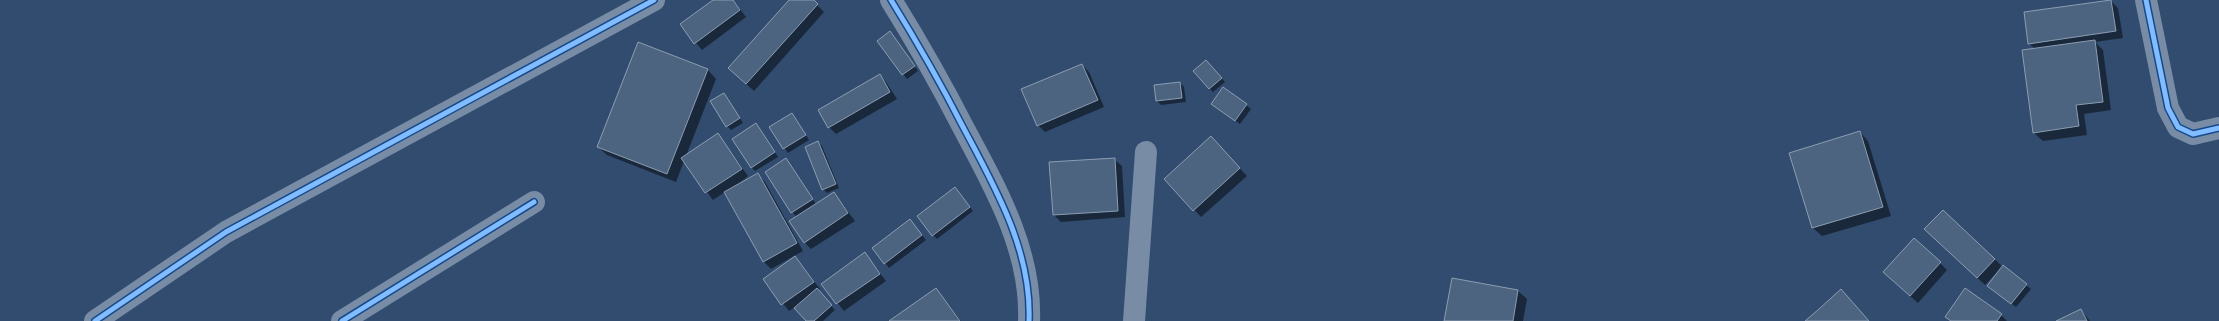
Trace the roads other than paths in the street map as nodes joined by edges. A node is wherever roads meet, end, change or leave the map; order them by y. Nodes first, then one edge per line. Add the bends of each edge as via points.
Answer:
1 (654, 0) edge
2 (892, 0) edge
3 (2146, 0) edge
4 (2219, 128) edge
5 (1146, 152) dead end
6 (534, 202) dead end
7 (95, 321) edge
8 (342, 321) edge
9 (1029, 321) edge
10 (1134, 321) edge

1 - 7 street via 226,232
2 - 9 street via 922,49 1004,203 1018,244 1026,285
3 - 4 street via 2168,108 2178,127 2193,134
5 - 10 street
6 - 8 street

